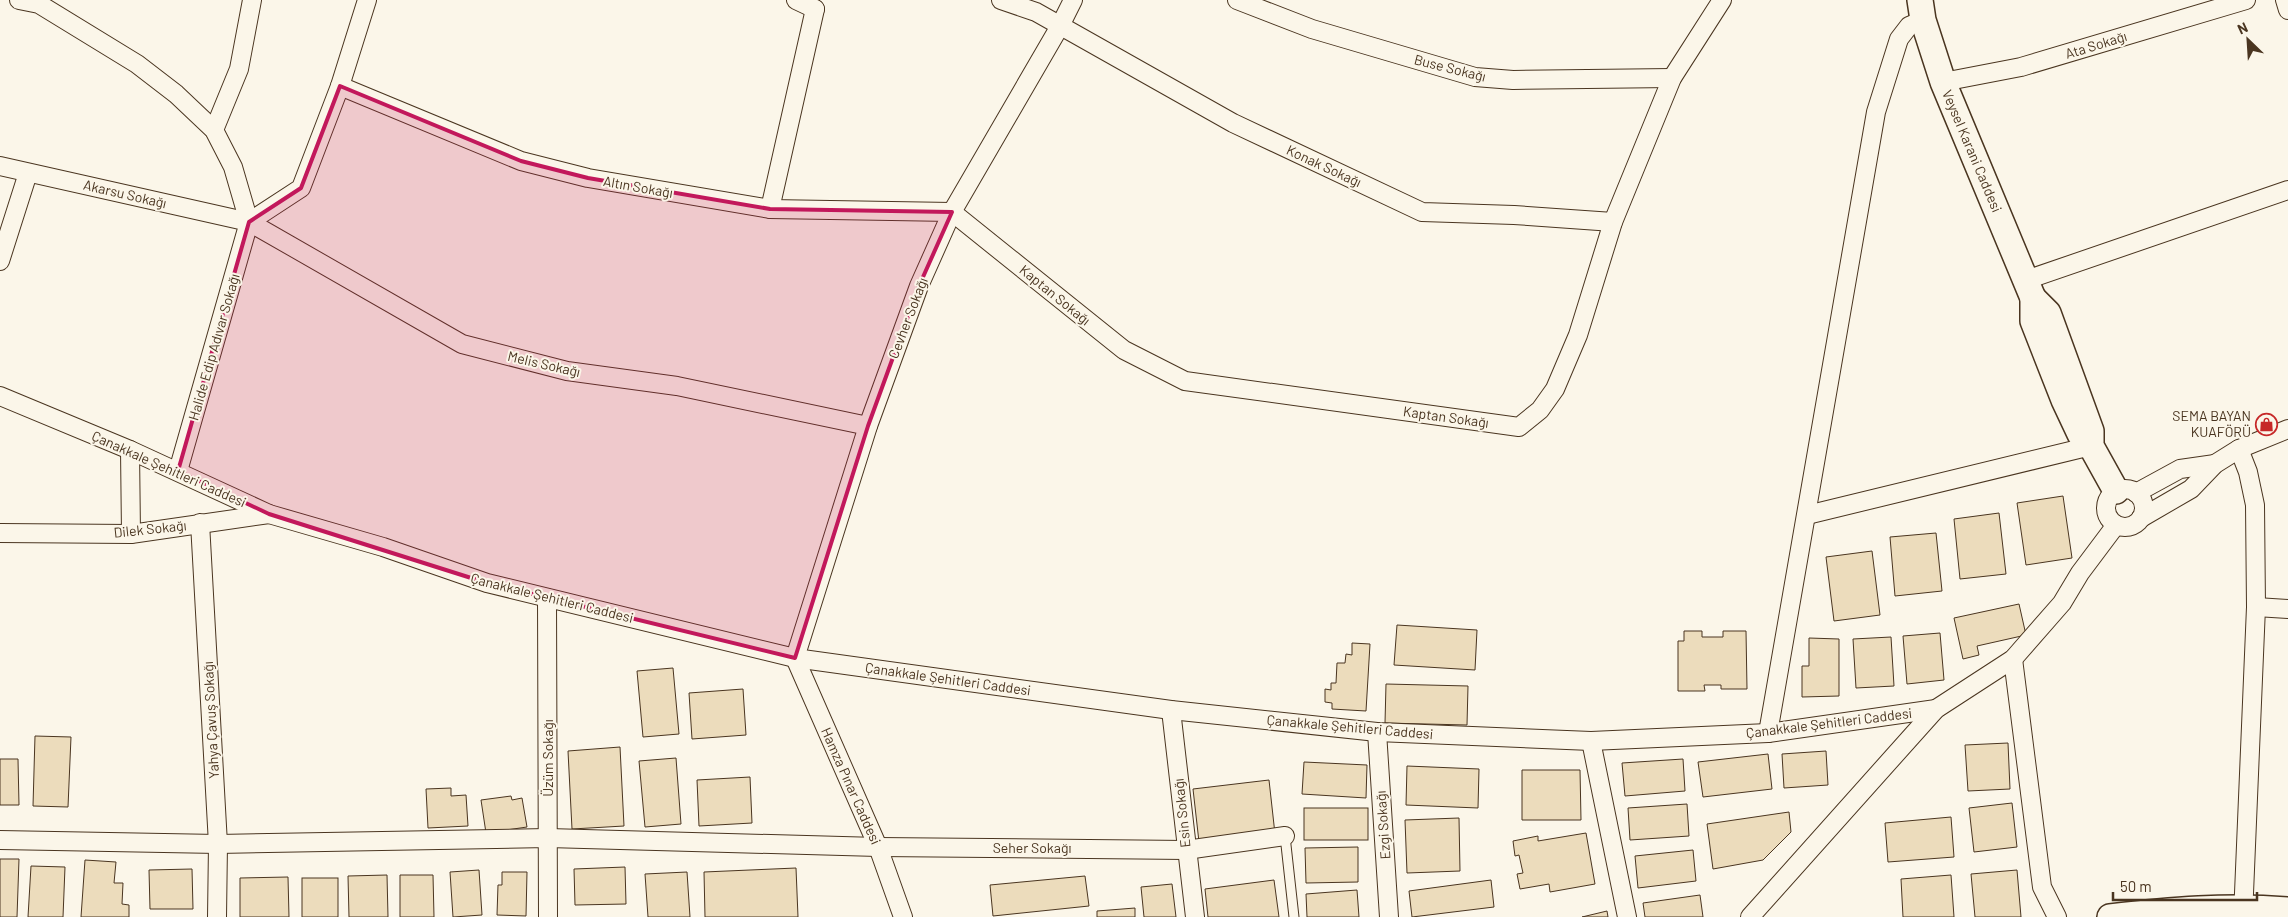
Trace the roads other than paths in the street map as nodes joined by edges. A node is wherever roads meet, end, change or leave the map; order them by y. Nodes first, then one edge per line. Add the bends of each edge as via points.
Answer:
1 (19, 0) edge
2 (252, 0) edge
3 (367, 0) edge
4 (796, 0) edge
5 (1001, 0) edge
6 (1073, 0) edge
7 (1237, 0) edge
8 (1722, 0) edge
9 (2246, 0) edge
10 (2285, 0) edge
11 (40, 2) edge
12 (819, 4) edge
13 (1921, 10) edge
14 (2288, 10) edge
15 (1060, 26) junction
16 (1672, 78) junction
17 (1943, 82) junction
18 (340, 86) junction
19 (214, 130) junction
20 (0, 166) edge
21 (28, 172) junction
22 (2288, 190) edge
23 (770, 209) junction
24 (952, 212) junction
25 (249, 222) junction
26 (1613, 222) junction
27 (0, 261) edge
28 (2029, 289) junction
29 (0, 396) edge
30 (868, 426) junction
31 (2288, 429) edge
32 (2091, 446) junction
33 (2240, 449) junction
34 (130, 450) junction
35 (2215, 464) junction
36 (178, 471) junction
37 (2126, 492) junction
38 (269, 514) junction
39 (1807, 515) junction
40 (2141, 518) junction
41 (200, 523) junction
42 (2116, 525) junction
43 (0, 532) edge
44 (131, 534) junction
45 (547, 598) junction
46 (2256, 607) junction
47 (2288, 609) edge
48 (795, 658) junction
49 (2013, 659) junction
50 (1936, 709) junction
51 (1171, 710) junction
52 (1377, 732) junction
53 (1768, 733) junction
54 (1591, 741) junction
55 (1284, 836) joint
56 (548, 838) junction
57 (0, 840) edge
58 (218, 844) junction
59 (878, 847) junction
60 (1186, 850) junction
61 (2288, 910) edge
62 (2244, 912) edge
63 (217, 917) edge
64 (548, 917) edge
65 (903, 917) edge
66 (1195, 917) edge
67 (1294, 917) edge
68 (1389, 917) edge
69 (1627, 917) edge
70 (1750, 917) edge
71 (2057, 917) edge
72 (2110, 917) edge

1 - 11 street
2 - 19 street via 239,69
3 - 18 street
4 - 12 street
5 - 15 street, Konak Sokağı via 1036,12
6 - 15 street, Cevher Sokağı
7 - 16 street, Buse Sokağı via 1312,29 1475,77 1512,80
8 - 16 street, Kaptan Sokağı
9 - 17 street, Ata Sokağı via 2021,67
10 - 14 street
11 - 19 street via 137,64 176,94
12 - 23 street
13 - 17 street, Veysel Karani Caddesi
13 - 39 street via 1899,39 1876,112
15 - 24 street, Cevher Sokağı
15 - 26 street, Konak Sokağı via 1233,123 1422,212
16 - 26 street, Kaptan Sokağı
17 - 28 street, Veysel Karani Caddesi
18 - 23 street, Altın Sokağı via 521,161 588,178
18 - 25 street via 301,188
19 - 25 street via 233,167
20 - 21 street, Akarsu Sokağı
21 - 25 street, Akarsu Sokağı
21 - 27 street
22 - 28 street
23 - 24 street, Altın Sokağı
24 - 26 street, Kaptan Sokağı via 1124,350 1185,381 1520,427 1540,410 1555,389 1578,335
24 - 30 street, Cevher Sokağı via 919,286
25 - 30 street, Melis Sokağı via 462,344 567,371 677,386
25 - 36 street, Halide Edip Adıvar Sokağı
28 - 32 street, Veysel Karani Caddesi via 2048,313 2091,431
29 - 34 street, Çanakkale Şehitleri Caddesi
30 - 48 street, Cevher Sokağı
31 - 33 street
32 - 37 street, Veysel Karani Caddesi
32 - 39 street
33 - 35 street
33 - 46 street via 2255,505
34 - 36 street, Çanakkale Şehitleri Caddesi
34 - 44 street
35 - 37 street via 2180,470
35 - 40 street via 2191,489
36 - 38 street, Çanakkale Şehitleri Caddesi
37 - 40 street via 2143,504
37 - 42 street via 2106,501 2110,521
38 - 41 street, Dilek Sokağı
38 - 45 street, Çanakkale Şehitleri Caddesi via 383,547 487,583
39 - 53 street
40 - 42 street via 2130,526
41 - 44 street, Dilek Sokağı
41 - 58 street, Yahya Çavuş Sokağı
42 - 49 street via 2062,603
43 - 44 street, Dilek Sokağı
45 - 48 street, Çanakkale Şehitleri Caddesi
45 - 56 street, Üzüm Sokağı
46 - 47 street
46 - 62 street
48 - 51 street, Çanakkale Şehitleri Caddesi
48 - 59 street, Hamza Pınar Caddesi
49 - 50 street
49 - 71 street via 2042,888
50 - 53 street, Çanakkale Şehitleri Caddesi
50 - 70 street
51 - 52 street, Çanakkale Şehitleri Caddesi
51 - 60 street, Esin Sokağı
52 - 54 street, Çanakkale Şehitleri Caddesi
52 - 68 street, Ezgi Sokağı
53 - 54 street, Çanakkale Şehitleri Caddesi
54 - 69 street
55 - 60 street, Seher Sokağı
55 - 67 lane
56 - 58 street, Seher Sokağı
56 - 59 street, Seher Sokağı
56 - 64 street, Üzüm Sokağı
57 - 58 street, Seher Sokağı
58 - 63 street, Yahya Çavuş Sokağı
59 - 60 street, Seher Sokağı
59 - 65 street, Hamza Pınar Caddesi
60 - 66 street, Esin Sokağı
61 - 62 street
62 - 72 street via 2154,912

